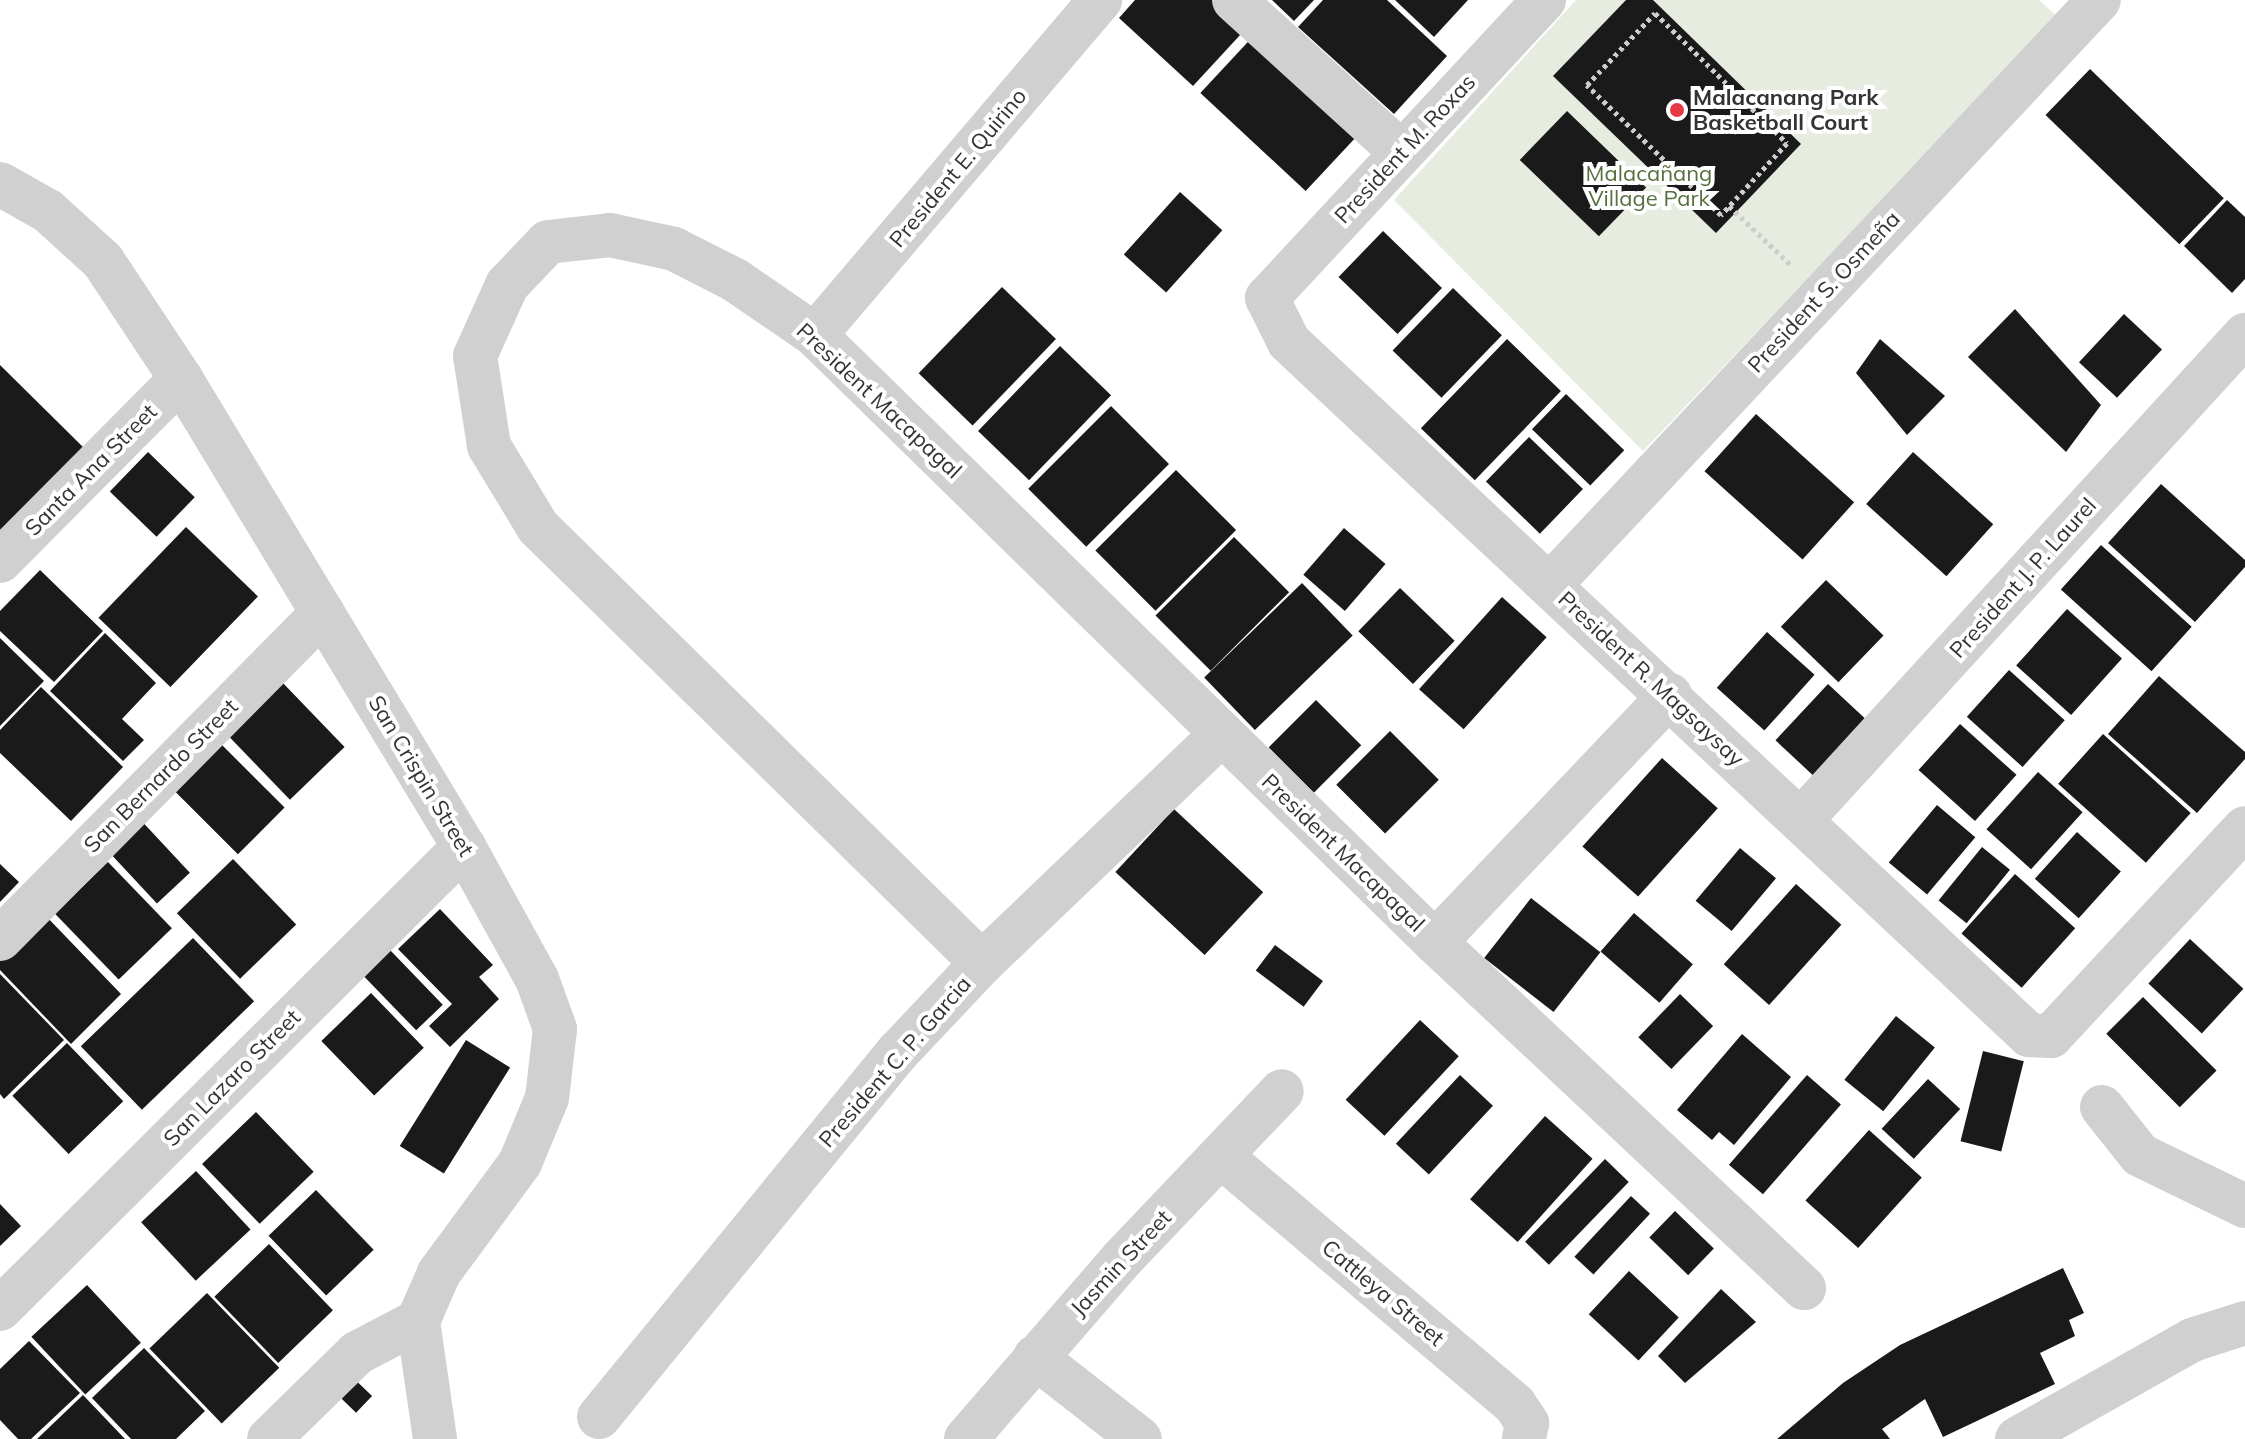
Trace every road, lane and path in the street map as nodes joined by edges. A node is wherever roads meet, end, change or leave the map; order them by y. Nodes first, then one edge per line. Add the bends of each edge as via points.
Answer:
1 (1100, 0) edge
2 (1234, 0) edge
3 (1544, 0) edge
4 (2099, 0) edge
5 (1402, 153) junction
6 (0, 184) edge
7 (1729, 206) junction
8 (1822, 295) junction
9 (1267, 298) joint
10 (815, 335) junction
11 (2245, 335) edge
12 (181, 379) junction
13 (0, 561) edge
14 (1550, 585) junction
15 (323, 613) junction
16 (1670, 695) junction
17 (1222, 734) junction
18 (1801, 820) junction
19 (2245, 828) edge
20 (464, 847) junction
21 (0, 939) edge
22 (1435, 942) junction
23 (982, 963) junction
24 (1282, 1091) dead end
25 (2102, 1107) dead end
26 (1222, 1157) junction
27 (2245, 1206) edge
28 (1804, 1288) dead end
29 (0, 1309) edge
30 (418, 1321) junction
31 (2245, 1323) edge
32 (1035, 1357) junction
33 (599, 1417) dead end
34 (269, 1439) edge
35 (435, 1439) edge
36 (966, 1439) edge
37 (1140, 1439) edge
38 (1524, 1439) edge
39 (2017, 1439) edge

1 - 10 street, President E. Quirino
2 - 5 street
3 - 5 street, President M. Roxas
4 - 8 street, President S. Osmeña
5 - 9 street, President M. Roxas
6 - 12 street, San Crispin Street via 48,211 103,261
7 - 7 path via 1787,143 1655,13 1587,85 1721,215
7 - 8 path
8 - 14 street, President S. Osmeña
9 - 14 street, President R. Magsaysay via 1289,342
10 - 17 street, President Macapagal
10 - 23 street, President Macapagal via 735,280 674,249 610,235 548,242 507,285 475,356 489,446 538,527
11 - 18 street, President J. P. Laurel
12 - 13 street, Santa Ana Street
12 - 15 street, San Crispin Street
14 - 16 street, President R. Magsaysay
15 - 20 street, San Crispin Street
15 - 21 street, San Bernardo Street
16 - 18 street, President R. Magsaysay
16 - 22 street
17 - 22 street, President Macapagal
17 - 23 street, President C. P. Garcia
18 - 19 street, President R. Magsaysay via 2029,1035 2051,1036
20 - 29 street, San Lazaro Street
20 - 30 street, San Crispin Street via 537,979 555,1029 547,1098 520,1163 439,1273
22 - 28 street, President Macapagal
23 - 33 street, President C. P. Garcia via 898,1052
24 - 26 street, Jasmin Street
25 - 27 street via 2140,1155
26 - 32 street, Jasmin Street
26 - 38 street, Cattleya Street via 1515,1405 1527,1423
30 - 34 street via 357,1353
30 - 35 street
31 - 39 street via 2192,1340
32 - 36 street, Jasmin Street
32 - 37 street

